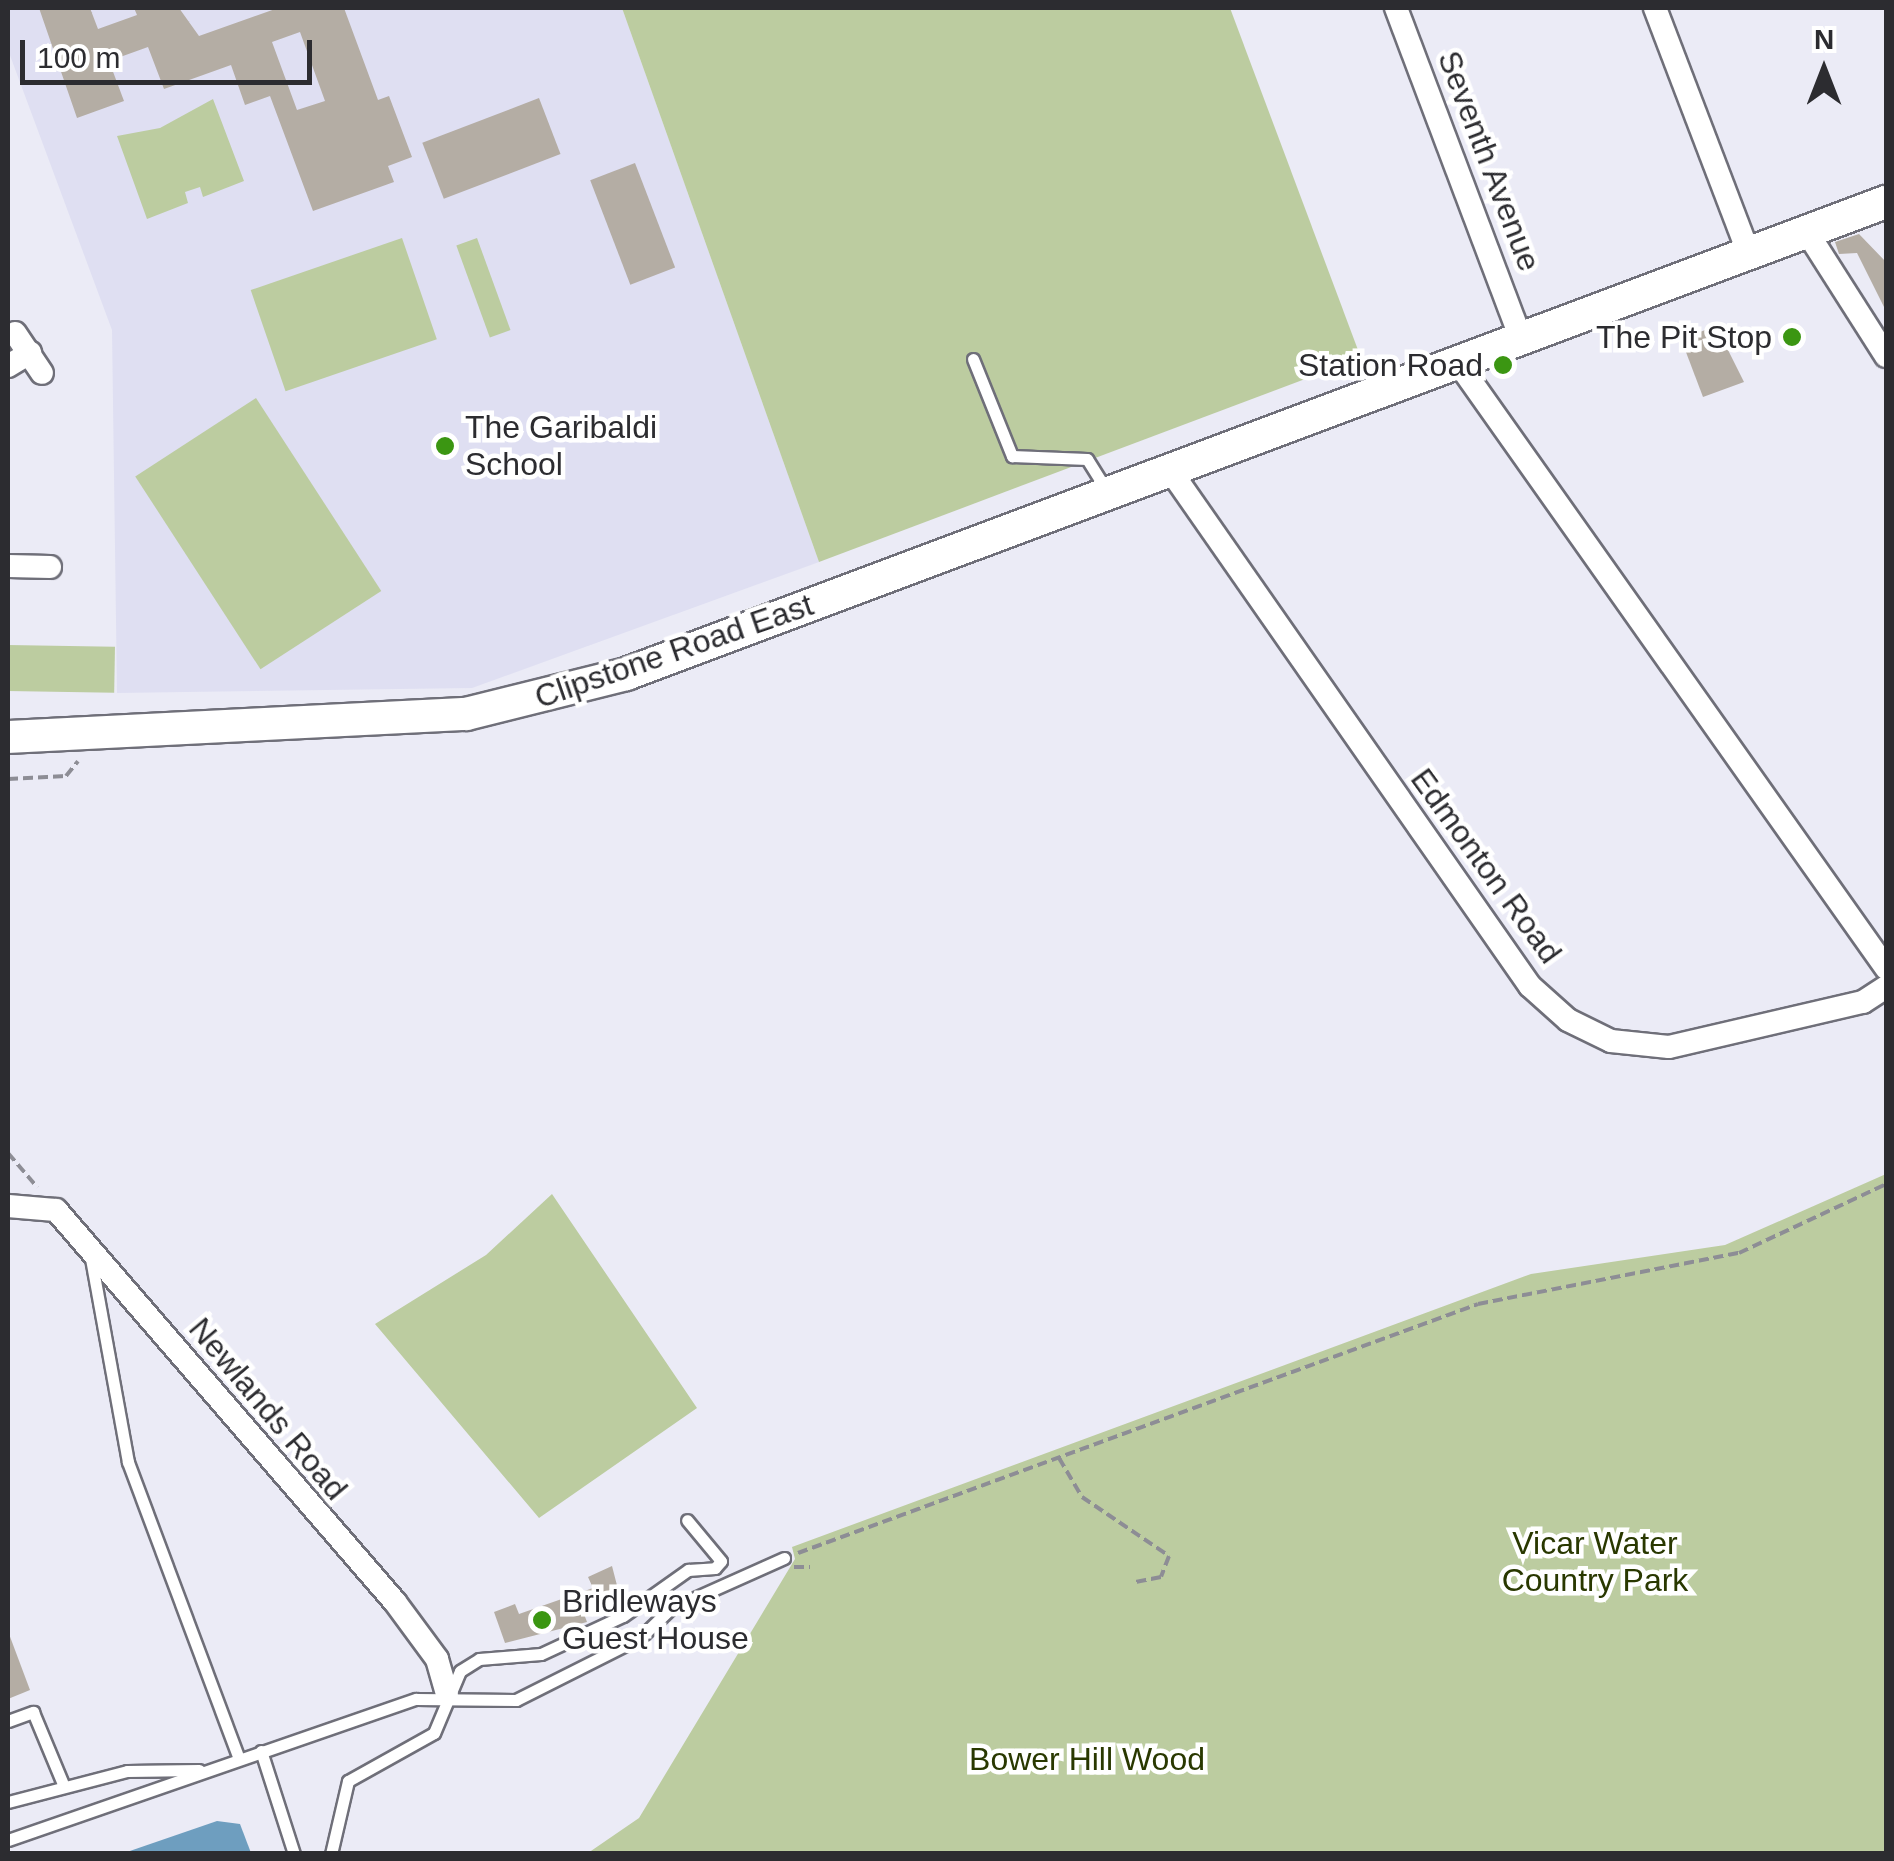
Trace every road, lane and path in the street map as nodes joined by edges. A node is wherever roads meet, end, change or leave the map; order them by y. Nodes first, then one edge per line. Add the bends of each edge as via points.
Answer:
1 (1396, 8) edge
2 (1661, 9) edge
3 (1886, 202) edge
4 (1806, 232) junction
5 (1749, 254) junction
6 (16, 333) dead end
7 (1520, 337) junction
8 (1886, 356) edge
9 (973, 359) dead end
10 (1456, 360) junction
11 (8, 366) edge
12 (1170, 470) junction
13 (1108, 492) junction
14 (8, 566) edge
15 (50, 568) dead end
16 (100, 734) junction
17 (8, 738) edge
18 (8, 779) edge
19 (1886, 968) edge
20 (1886, 987) edge
21 (8, 1153) edge
22 (1886, 1184) edge
23 (8, 1206) edge
24 (56, 1210) junction
25 (90, 1248) junction
26 (1059, 1458) junction
27 (687, 1520) dead end
28 (784, 1558) joint
29 (1135, 1582) dead end
30 (447, 1694) junction
31 (8, 1721) edge
32 (261, 1751) junction
33 (239, 1759) junction
34 (207, 1770) junction
35 (63, 1784) junction
36 (8, 1802) edge
37 (8, 1840) edge
38 (294, 1854) edge
39 (330, 1854) edge

1 - 7 street, Seventh Avenue
2 - 5 street
3 - 4 main road, Clipstone Road East
4 - 5 main road, Clipstone Road East
4 - 8 street
5 - 7 main road, Clipstone Road East
6 - 11 street via 36,363
7 - 10 main road, Clipstone Road East
9 - 13 lane via 1012,456 1087,459
10 - 12 main road, Clipstone Road East
10 - 19 street
12 - 13 main road, Clipstone Road East
12 - 20 street, Edmonton Road via 1530,986 1568,1020 1611,1041 1669,1047 1863,1002
13 - 16 main road, Clipstone Road East via 536,699 391,721
14 - 15 street
16 - 17 main road, Clipstone Road East
16 - 18 path via 66,776
21 - 24 path
22 - 26 path via 1738,1253 1478,1304
23 - 24 street
24 - 25 street, Newlands Road
25 - 30 street, Newlands Road via 395,1602 437,1660
25 - 33 lane via 128,1462
26 - 28 path
26 - 29 path via 1082,1497 1168,1556 1161,1577
27 - 30 lane via 721,1561 715,1568 688,1570 623,1616 542,1654 479,1659
28 - 30 lane via 670,1608 641,1637 566,1680 516,1700
30 - 32 lane
30 - 39 lane via 434,1733 388,1767 348,1781
31 - 35 lane via 33,1712
32 - 33 lane
32 - 38 lane
33 - 34 lane
34 - 35 lane via 127,1770
34 - 37 lane
35 - 36 lane

